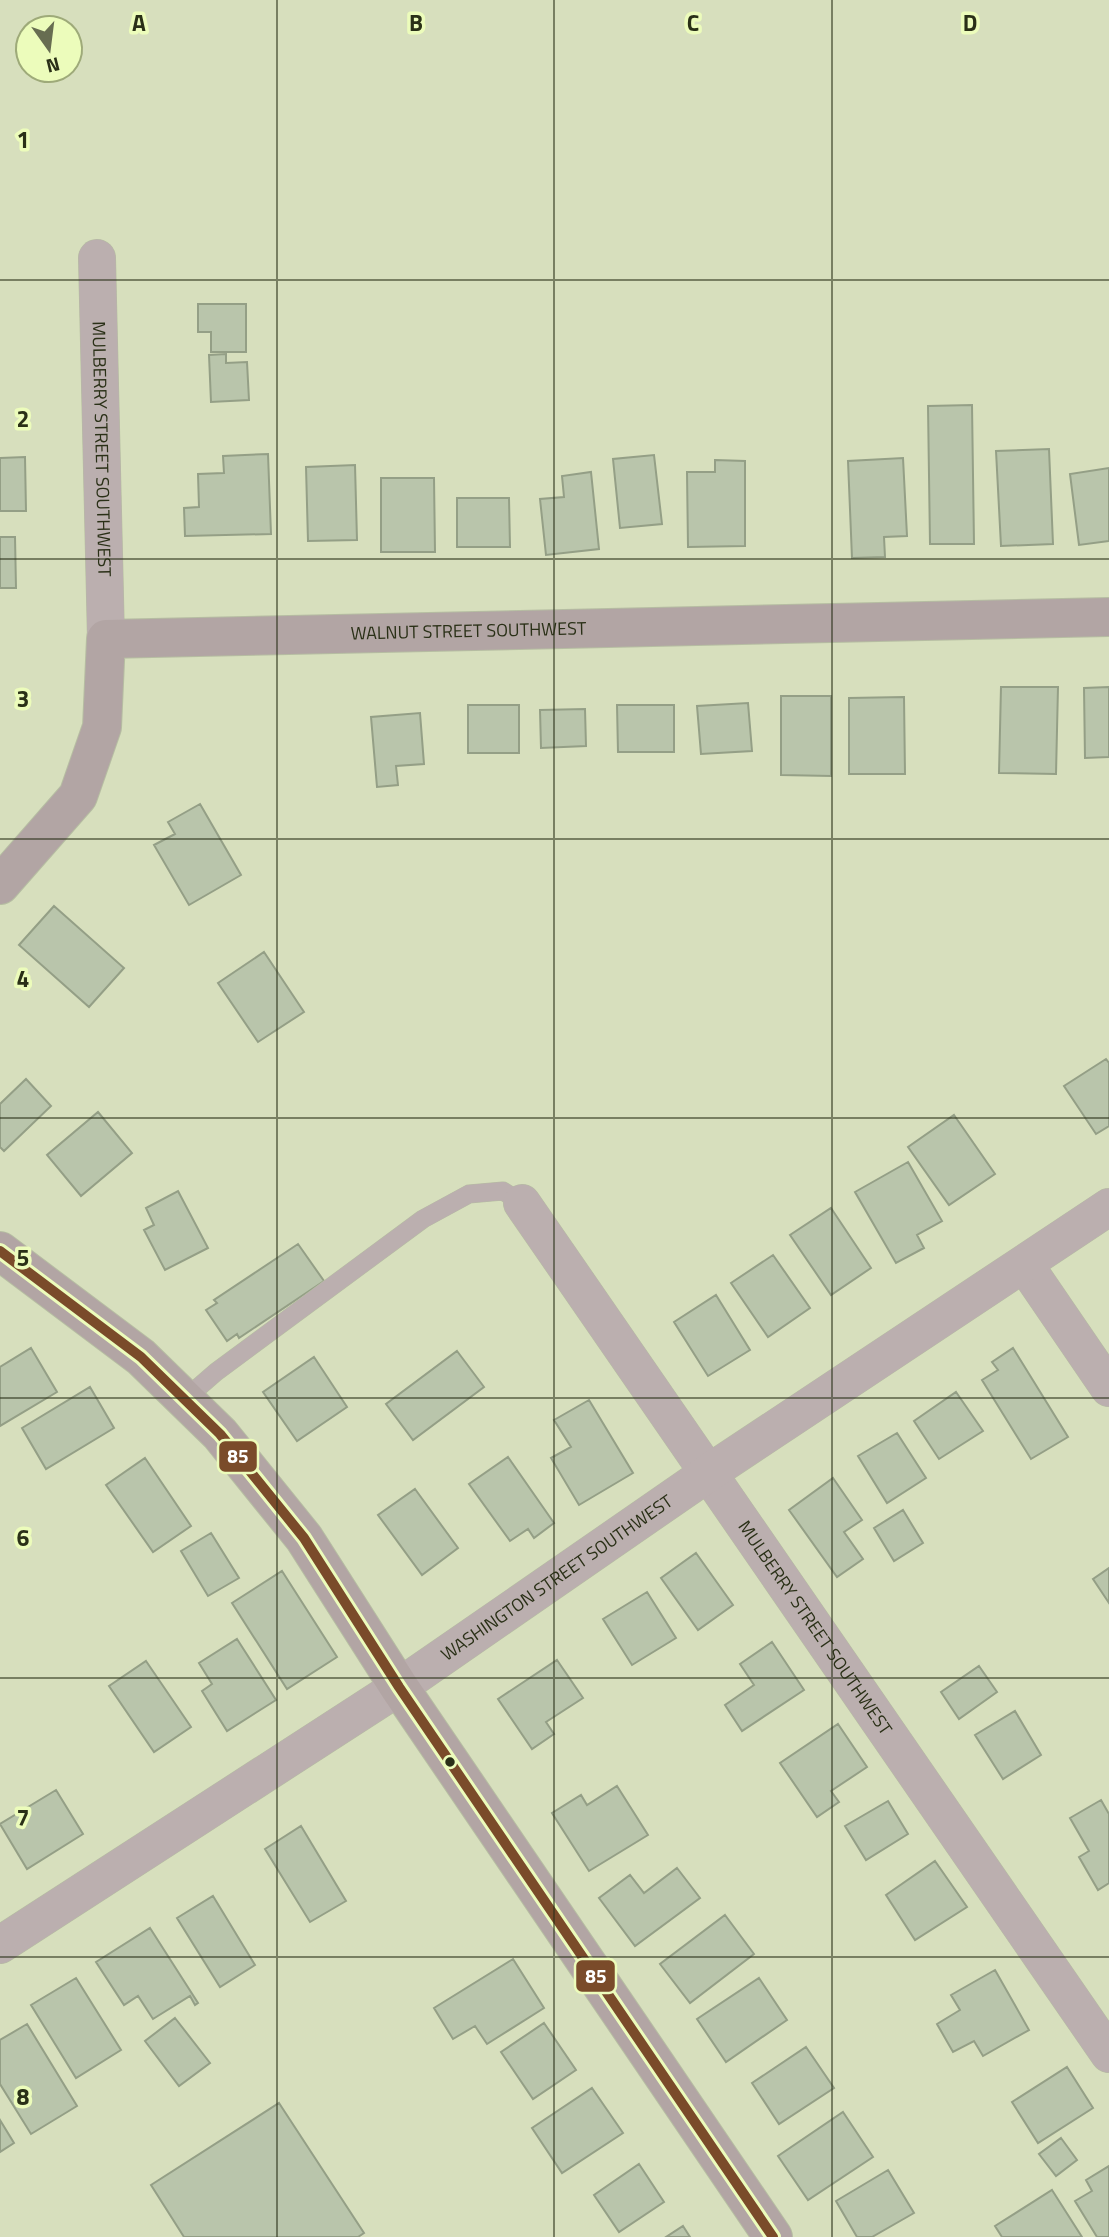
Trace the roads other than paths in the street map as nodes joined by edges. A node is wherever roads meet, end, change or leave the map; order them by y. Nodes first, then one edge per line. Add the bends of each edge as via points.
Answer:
1 (97, 258) dead end
2 (1109, 617) edge
3 (106, 639) junction
4 (0, 884) edge
5 (522, 1203) joint
6 (1109, 1207) edge
7 (0, 1251) edge
8 (1025, 1265) junction
9 (1109, 1388) edge
10 (185, 1399) junction
11 (707, 1474) junction
12 (399, 1687) junction
13 (0, 1945) edge
14 (1109, 2053) edge
15 (774, 2237) edge

1 - 3 street, MULBERRY STREET SOUTHWEST
2 - 3 street, WALNUT STREET SOUTHWEST
3 - 4 street via 102,727 78,796
5 - 10 lane via 503,1191 469,1194 423,1219
5 - 11 street, MULBERRY STREET SOUTHWEST
6 - 8 street, WASHINGTON STREET SOUTHWEST
7 - 10 street via 141,1357
8 - 9 street
8 - 11 street, WASHINGTON STREET SOUTHWEST
10 - 12 street via 220,1434 304,1538
11 - 12 street, WASHINGTON STREET SOUTHWEST
11 - 14 street, MULBERRY STREET SOUTHWEST
12 - 13 street, WASHINGTON STREET SOUTHWEST
12 - 15 street

